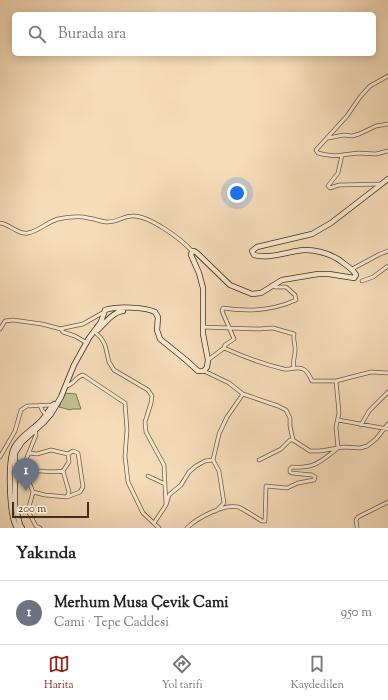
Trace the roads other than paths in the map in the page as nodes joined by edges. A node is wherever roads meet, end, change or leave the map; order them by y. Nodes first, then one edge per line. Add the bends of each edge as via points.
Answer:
1 (388, 76) edge
2 (388, 124) edge
3 (328, 138) junction
4 (388, 151) edge
5 (342, 155) junction
6 (388, 179) edge
7 (382, 184) junction
8 (0, 223) edge
9 (192, 251) junction
10 (388, 251) edge
11 (388, 266) edge
12 (354, 268) dead end
13 (362, 281) dead end
14 (272, 285) junction
15 (110, 309) junction
16 (151, 310) junction
17 (104, 313) junction
18 (112, 317) junction
19 (203, 327) junction
20 (230, 327) junction
21 (0, 329) edge
22 (62, 329) junction
23 (96, 333) junction
24 (87, 343) junction
25 (224, 348) junction
26 (208, 360) junction
27 (294, 368) junction
28 (204, 371) junction
29 (388, 373) edge
30 (336, 381) junction
31 (66, 386) junction
32 (388, 392) edge
33 (243, 394) junction
34 (40, 405) junction
35 (55, 405) junction
36 (47, 416) junction
37 (338, 420) junction
38 (361, 424) junction
39 (388, 424) edge
40 (35, 428) junction
41 (386, 429) edge
42 (293, 440) junction
43 (338, 448) junction
44 (29, 454) junction
45 (68, 454) junction
46 (0, 457) edge
47 (213, 460) junction
48 (259, 460) dead end
49 (23, 467) junction
50 (63, 471) junction
51 (148, 476) dead end
52 (165, 484) junction
53 (33, 492) junction
54 (68, 497) junction
55 (388, 502) edge
56 (166, 505) junction
57 (214, 512) junction
58 (154, 523) junction
59 (357, 527) dead end
60 (17, 528) edge
61 (22, 528) edge
62 (40, 528) edge
63 (159, 528) edge
64 (187, 528) edge

1 - 3 street via 370,86
2 - 3 street via 352,136
3 - 5 street via 317,152 332,156
4 - 5 street
5 - 7 street via 339,170 328,184 329,188 342,185
6 - 7 street
7 - 14 street via 331,223 312,234 257,247 252,251 258,256 312,250 337,258 355,273 355,277 318,274 282,280
8 - 9 street via 22,233 28,233 56,220 77,216 112,222 134,216 166,229
9 - 14 street via 230,285 243,292 257,294
9 - 19 street via 191,255 203,288
10 - 12 street
11 - 13 street via 373,277
14 - 20 street via 286,287 295,295 296,300 274,308 223,308
15 - 16 street
15 - 17 street
15 - 18 street
16 - 18 street via 122,311
16 - 28 street via 156,312 158,317 157,330 160,339 198,371
17 - 18 street via 106,318
17 - 22 street via 83,324
17 - 24 street
18 - 23 street
19 - 20 street
19 - 26 street
20 - 25 street via 234,340
20 - 27 street via 273,328 294,334
21 - 22 street via 4,322 13,320
22 - 24 street via 63,332
23 - 24 street
23 - 52 street via 105,345 108,362 114,370 148,390 152,396 145,422 146,432 164,464
24 - 31 street via 74,365
25 - 26 street
25 - 27 street via 253,360 286,369
26 - 28 street
27 - 30 street via 306,370 312,381
28 - 33 street via 229,383
29 - 30 street via 366,373
30 - 37 street
31 - 35 street
31 - 58 street via 83,375 125,403 125,456 128,482 143,513
32 - 38 street via 369,411
33 - 42 street via 286,410 290,415
33 - 47 street via 219,434
34 - 35 street
34 - 36 street
34 - 46 street via 26,406 21,410 15,431
35 - 36 street
36 - 40 street
37 - 38 street
37 - 43 street
38 - 41 street
39 - 41 street
40 - 44 street via 36,435
40 - 60 street via 17,442 12,454 11,507
40 - 61 street via 19,446 15,456 15,505
41 - 43 street via 363,448
42 - 43 street via 310,451
42 - 48 street
43 - 57 street via 316,465 290,469 292,473 312,475 315,477 314,480 287,488 266,486 265,521 239,507
44 - 45 street via 51,450
44 - 49 street
45 - 50 street via 69,462
45 - 54 street via 73,451 78,453 84,487 80,492
47 - 56 street via 205,461 189,472 181,485 169,495
47 - 57 street via 219,471 224,503
49 - 50 street via 30,470
49 - 53 street
50 - 54 street
51 - 52 street
52 - 56 street
53 - 54 street
53 - 62 street via 29,513 36,526
55 - 59 street via 358,517
56 - 58 street
57 - 64 street
58 - 63 street

